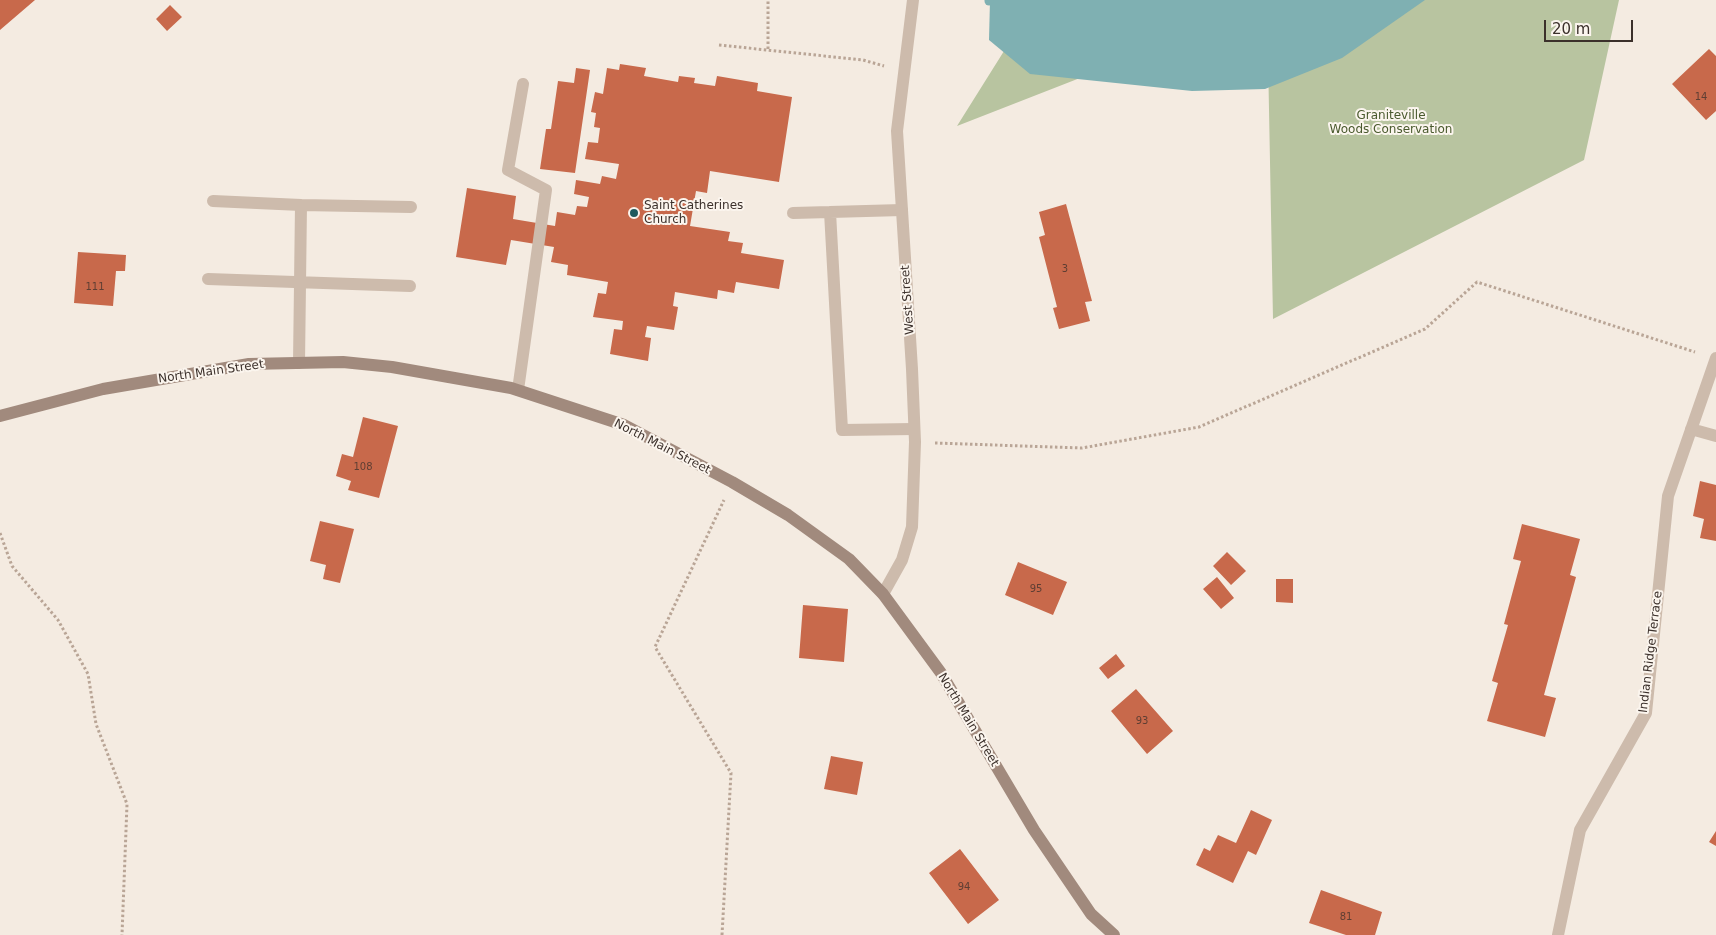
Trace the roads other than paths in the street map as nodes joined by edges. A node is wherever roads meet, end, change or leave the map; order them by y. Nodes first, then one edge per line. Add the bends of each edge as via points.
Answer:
1 (913, 0) edge
2 (523, 84) dead end
3 (213, 201) dead end
4 (301, 205) junction
5 (411, 207) dead end
6 (902, 210) junction
7 (830, 212) junction
8 (793, 213) dead end
9 (208, 279) dead end
10 (300, 282) junction
11 (410, 286) dead end
12 (1716, 358) edge
13 (299, 363) junction
14 (518, 390) junction
15 (0, 416) edge
16 (914, 429) junction
17 (1691, 429) junction
18 (1716, 436) edge
19 (883, 594) junction
20 (1114, 935) edge
21 (1558, 935) edge

1 - 6 street, West Street via 897,131
2 - 14 street via 508,170 546,190
3 - 4 street
4 - 5 street
4 - 10 street
6 - 7 street
6 - 16 street, West Street
7 - 8 street
7 - 16 street via 842,430
9 - 10 street
10 - 11 street
10 - 13 street
12 - 17 street, Indian Ridge Terrace
13 - 14 main road, North Main Street via 343,362 392,367
13 - 15 main road, North Main Street via 249,364 103,389
14 - 19 main road, North Main Street via 624,425 732,482 788,515 849,559
16 - 19 street, West Street via 912,527 902,560
17 - 18 street
17 - 21 street, Indian Ridge Terrace via 1668,496 1646,713 1580,830
19 - 20 main road, North Main Street via 941,673 1034,830 1091,914

